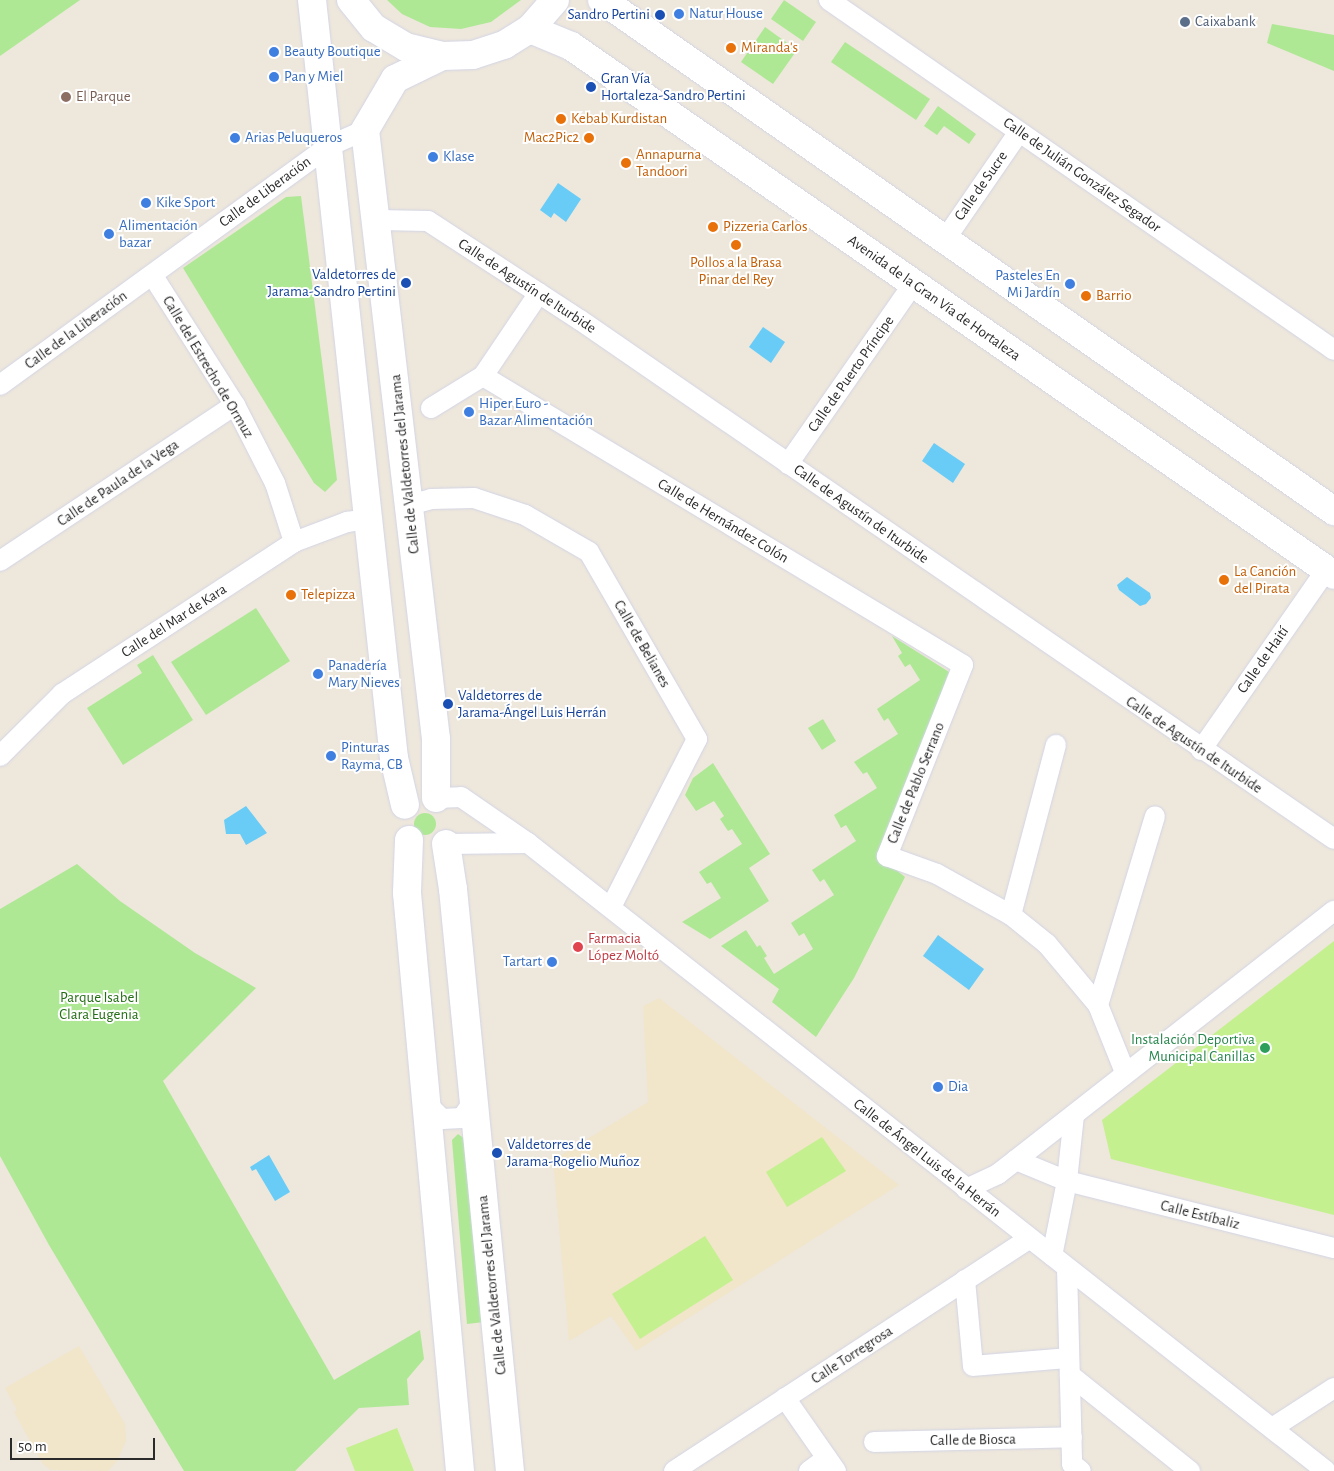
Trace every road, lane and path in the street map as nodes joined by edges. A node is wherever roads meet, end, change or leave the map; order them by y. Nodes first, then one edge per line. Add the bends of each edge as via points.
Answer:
1 (312, 0) edge
2 (350, 0) edge
3 (555, 0) edge
4 (602, 0) edge
5 (829, 0) edge
6 (530, 29) junction
7 (442, 56) junction
8 (365, 130) junction
9 (1019, 132) junction
10 (329, 146) junction
11 (378, 220) junction
12 (944, 241) junction
13 (153, 276) junction
14 (913, 284) junction
15 (539, 293) junction
16 (1334, 350) edge
17 (483, 376) junction
18 (0, 385) edge
19 (235, 405) junction
20 (430, 408) dead end
21 (788, 464) junction
22 (409, 505) junction
23 (1334, 511) edge
24 (368, 519) junction
25 (294, 542) junction
26 (0, 561) edge
27 (1330, 572) edge
28 (963, 665) joint
29 (1056, 745) dead end
30 (1201, 750) junction
31 (0, 756) edge
32 (436, 798) junction
33 (406, 805) junction
34 (1155, 816) dead end
35 (1334, 839) edge
36 (409, 840) junction
37 (528, 843) junction
38 (446, 844) junction
39 (611, 907) junction
40 (1334, 911) edge
41 (1011, 915) junction
42 (1098, 1005) junction
43 (1125, 1072) junction
44 (474, 1100) junction
45 (426, 1103) junction
46 (1074, 1115) junction
47 (1016, 1160) junction
48 (1067, 1181) junction
49 (966, 1189) junction
50 (1029, 1239) junction
51 (1334, 1248) edge
52 (1060, 1262) junction
53 (965, 1280) junction
54 (1070, 1366) junction
55 (1334, 1388) edge
56 (785, 1398) junction
57 (1272, 1428) junction
58 (1072, 1437) junction
59 (874, 1442) dead end
60 (832, 1465) edge
61 (460, 1471) edge
62 (510, 1471) edge
63 (674, 1471) edge
64 (809, 1471) edge
65 (1081, 1471) edge
66 (1190, 1471) edge
67 (1326, 1471) edge

1 - 10 street
2 - 7 street via 374,28 406,47
3 - 6 street
4 - 12 street
5 - 9 street, Calle de Julián González Segador
6 - 7 street via 504,46 474,55
6 - 14 street, Avenida de la Gran Vía de Hortaleza via 571,46
7 - 8 street via 395,79
8 - 10 street
8 - 11 street, Calle de Valdetorres del Jarama
9 - 12 street, Calle de Sucre
9 - 16 street, Calle de Julián González Segador
10 - 13 street, Calle de Liberación
10 - 24 street
11 - 15 street, Calle de Agustín de Iturbide via 428,221
11 - 22 street, Calle de Valdetorres del Jarama
12 - 23 street
13 - 18 street, Calle de la Liberación
13 - 19 street, Calle del Estrecho de Ormuz
14 - 21 street, Calle de Puerto Príncipe
14 - 27 street, Avenida de la Gran Vía de Hortaleza
15 - 17 street
15 - 21 street, Calle de Agustín de Iturbide
17 - 20 street
17 - 28 street, Calle de Hernández Colón
19 - 25 street, Calle del Estrecho de Ormuz via 275,483
19 - 26 street, Calle de Paula de la Vega
21 - 30 street, Calle de Agustín de Iturbide
22 - 32 street, Calle de Valdetorres del Jarama via 436,739
22 - 39 street, Calle de Belianes via 431,499 474,498 526,515 589,552 697,739
24 - 25 street, Calle del Mar de Kara via 347,522
24 - 33 street via 394,758
25 - 31 street, Calle del Mar de Kara via 62,694
27 - 30 street, Calle de Haití
28 - 41 street, Calle de Pablo Serrano via 886,856 937,874
29 - 41 street
30 - 35 street, Calle de Agustín de Iturbide
32 - 33 street via 420,795
32 - 37 street, Calle de Ángel Luis de la Herrán via 462,797
32 - 38 street via 447,809 450,822
33 - 36 street via 404,830
34 - 42 street
36 - 38 street via 426,852 437,851
36 - 45 street via 407,893
37 - 38 street
37 - 39 street, Calle de Ángel Luis de la Herrán
38 - 44 street, Calle de Valdetorres del Jarama
39 - 49 street, Calle de Ángel Luis de la Herrán
40 - 43 street
41 - 42 street, Calle de Pablo Serrano via 1048,944
42 - 43 street, Calle de Pablo Serrano
43 - 46 street
44 - 45 street via 462,1118 442,1119
44 - 62 street, Calle de Valdetorres del Jarama
45 - 61 street
46 - 47 street
46 - 48 street
47 - 48 street, Calle Estíbaliz
47 - 49 street via 998,1174
48 - 51 street, Calle Estíbaliz
48 - 52 street
49 - 50 street, Calle de Ángel Luis de la Herrán
50 - 52 street, Calle de Ángel Luis de la Herrán
50 - 53 street, Calle Torregrosa
52 - 54 street
52 - 57 street, Calle de Ángel Luis de la Herrán
53 - 54 street via 973,1366
53 - 56 street, Calle Torregrosa
54 - 58 street
54 - 66 street
55 - 57 street
56 - 60 street
56 - 63 street, Calle Torregrosa
57 - 67 street, Calle de Ángel Luis de la Herrán
58 - 59 street, Calle de Biosca
58 - 65 street via 1072,1464
60 - 64 street

